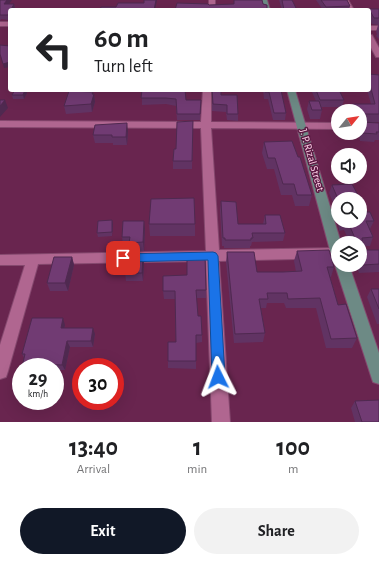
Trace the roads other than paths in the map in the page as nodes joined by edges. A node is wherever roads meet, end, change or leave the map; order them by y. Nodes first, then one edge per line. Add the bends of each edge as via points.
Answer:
1 (371, 41) edge
2 (379, 55) edge
3 (207, 92) edge
4 (292, 92) edge
5 (0, 124) edge
6 (206, 125) junction
7 (302, 126) junction
8 (331, 126) edge
9 (333, 236) edge
10 (331, 253) edge
11 (213, 256) junction
12 (0, 260) edge
13 (33, 260) junction
14 (344, 272) edge
15 (0, 371) edge
16 (379, 376) edge
17 (221, 422) edge

1 - 2 street
3 - 6 street
4 - 7 main road, J. P. Rizal Street
5 - 6 street
6 - 7 street
6 - 11 street
7 - 8 street
7 - 9 main road, J. P. Rizal Street
10 - 11 street
11 - 13 street
11 - 17 street
12 - 13 street
13 - 15 street
14 - 16 main road

